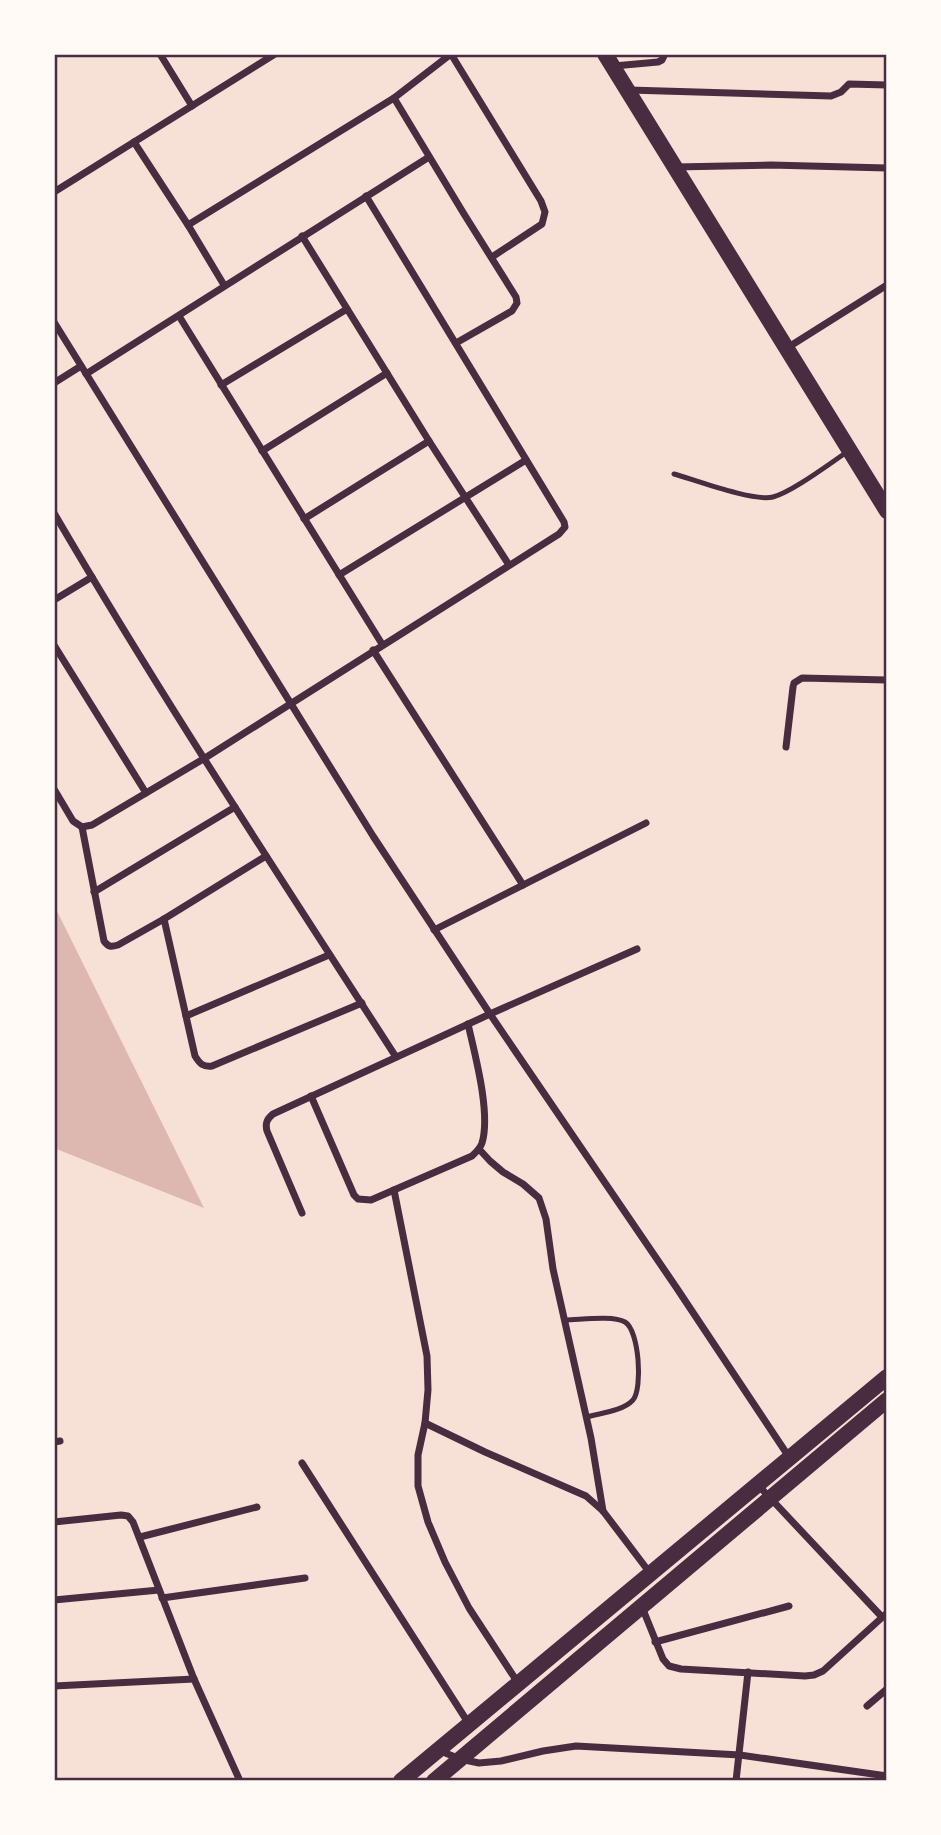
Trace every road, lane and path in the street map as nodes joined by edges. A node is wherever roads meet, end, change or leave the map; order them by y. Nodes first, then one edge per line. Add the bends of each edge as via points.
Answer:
1 (160, 54) edge
2 (275, 54) edge
3 (451, 54) edge
4 (664, 54) edge
5 (609, 60) edge
6 (887, 85) edge
7 (627, 90) junction
8 (394, 98) junction
9 (192, 106) junction
10 (134, 142) junction
11 (429, 157) junction
12 (675, 167) junction
13 (887, 168) edge
14 (54, 192) edge
15 (366, 196) junction
16 (188, 225) junction
17 (302, 236) junction
18 (492, 257) junction
19 (224, 285) junction
20 (887, 285) edge
21 (347, 309) junction
22 (179, 316) junction
23 (54, 322) edge
24 (456, 344) junction
25 (786, 348) junction
26 (83, 370) junction
27 (387, 373) junction
28 (54, 383) edge
29 (221, 385) junction
30 (429, 441) junction
31 (850, 451) junction
32 (262, 452) junction
33 (527, 460) junction
34 (674, 474) dead end
35 (465, 497) junction
36 (887, 511) edge
37 (54, 513) edge
38 (304, 519) junction
39 (509, 565) junction
40 (339, 575) junction
41 (92, 577) junction
42 (54, 600) edge
43 (382, 644) junction
44 (54, 645) edge
45 (373, 650) junction
46 (887, 680) edge
47 (290, 703) junction
48 (786, 747) dead end
49 (205, 758) junction
50 (54, 789) edge
51 (146, 793) junction
52 (235, 807) junction
53 (646, 823) dead end
54 (82, 827) junction
55 (266, 856) junction
56 (523, 885) junction
57 (94, 892) junction
58 (164, 919) junction
59 (434, 930) junction
60 (637, 949) dead end
61 (329, 955) junction
62 (362, 1003) junction
63 (490, 1014) junction
64 (186, 1016) junction
65 (468, 1024) junction
66 (396, 1057) junction
67 (311, 1096) junction
68 (479, 1149) junction
69 (394, 1190) junction
70 (302, 1213) dead end
71 (565, 1320) junction
72 (887, 1377) edge
73 (887, 1400) edge
74 (587, 1417) junction
75 (425, 1423) junction
76 (790, 1458) junction
77 (302, 1463) dead end
78 (757, 1485) junction
79 (770, 1498) junction
80 (257, 1507) dead end
81 (603, 1511) junction
82 (54, 1522) edge
83 (140, 1537) junction
84 (650, 1574) junction
85 (306, 1578) dead end
86 (161, 1594) junction
87 (54, 1600) edge
88 (641, 1606) junction
89 (789, 1606) dead end
90 (885, 1615) edge
91 (655, 1642) junction
92 (748, 1672) junction
93 (194, 1679) junction
94 (518, 1684) junction
95 (54, 1686) edge
96 (887, 1689) edge
97 (867, 1706) dead end
98 (469, 1724) junction
99 (438, 1750) junction
100 (739, 1758) junction
101 (460, 1759) junction
102 (887, 1776) edge
103 (240, 1781) edge
104 (401, 1781) edge
105 (434, 1781) edge
106 (736, 1781) edge

1 - 9 street
2 - 9 street
3 - 8 street
3 - 18 street via 545,212 534,231
4 - 5 street via 658,62
5 - 7 main road
6 - 7 street via 853,83 831,96
7 - 12 main road
8 - 11 street
8 - 16 street
9 - 10 street
10 - 14 street
10 - 16 street
11 - 15 street
11 - 18 street
12 - 13 street
12 - 25 main road
15 - 17 street
15 - 24 street
16 - 19 street
17 - 19 street
17 - 21 street
18 - 24 street via 517,303 512,311
19 - 22 street
20 - 25 street
21 - 27 street
21 - 29 street
22 - 26 street
22 - 29 street
23 - 26 street
24 - 33 street
25 - 31 main road
26 - 28 street
26 - 47 street
27 - 30 street
27 - 32 street
29 - 32 street
30 - 35 street
30 - 38 street
31 - 34 lane via 771,498
31 - 36 main road
32 - 38 street
33 - 35 street
33 - 39 street via 565,527
35 - 39 street
35 - 40 street
37 - 41 street
38 - 40 street
39 - 43 street
40 - 43 street
41 - 42 street
41 - 49 street
43 - 45 street
44 - 51 street
45 - 47 street
45 - 56 street
46 - 48 street via 798,679 793,687
47 - 49 street
47 - 59 street
49 - 51 street
49 - 52 street
50 - 54 street via 73,821
51 - 54 street
52 - 55 street
52 - 57 street
53 - 56 street
54 - 57 street
55 - 58 street
55 - 61 street
56 - 59 street
57 - 58 street via 104,941 111,947
58 - 64 street
59 - 63 street
60 - 63 street
61 - 62 street
61 - 64 street
62 - 64 street via 212,1066 205,1066 195,1056
62 - 66 street
63 - 65 street
63 - 76 street
65 - 66 street
65 - 68 street via 483,1095
66 - 67 street
67 - 69 street via 354,1195 365,1201
67 - 70 street via 273,1114 266,1124
68 - 69 street
68 - 71 street via 539,1198
69 - 75 street via 427,1356
71 - 74 street
71 - 74 lane via 626,1322 636,1340 639,1384 631,1403
72 - 76 main road
73 - 79 main road
74 - 81 street
75 - 81 street via 566,1486
75 - 94 street via 418,1486 428,1522 469,1608
76 - 78 main road
77 - 98 street
78 - 79 street
78 - 84 main road
79 - 88 main road
79 - 90 street
80 - 83 street
81 - 84 street
82 - 83 street via 128,1516
83 - 86 street
84 - 94 main road
85 - 86 street
86 - 87 street
86 - 93 street
88 - 91 street
88 - 101 main road
89 - 91 street
90 - 92 street via 814,1675
91 - 92 street via 669,1666
92 - 100 street
93 - 95 street
93 - 103 street
94 - 98 main road
96 - 97 street
98 - 99 main road
99 - 101 street
99 - 104 main road
100 - 101 street via 576,1746 501,1761
100 - 102 street
100 - 106 street
101 - 105 main road

